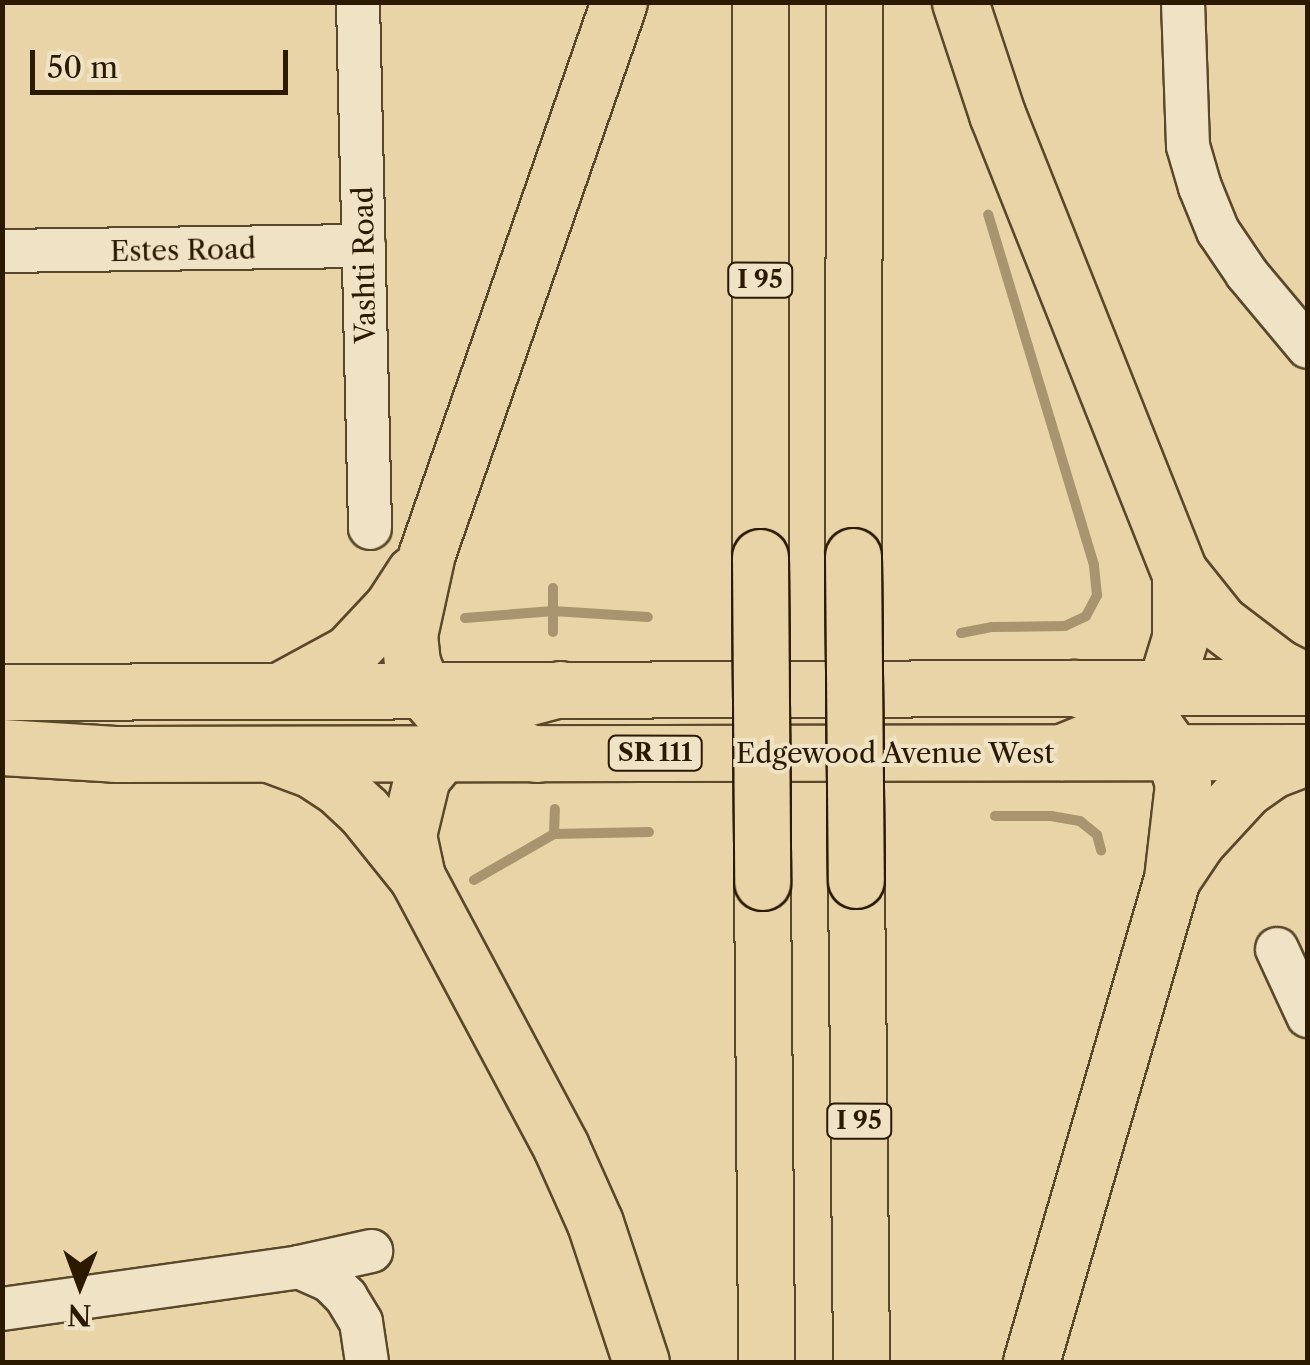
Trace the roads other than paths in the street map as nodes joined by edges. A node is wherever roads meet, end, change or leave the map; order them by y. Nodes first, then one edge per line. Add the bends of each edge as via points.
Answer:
1 (358, 2) edge
2 (619, 2) edge
3 (760, 2) edge
4 (854, 2) edge
5 (960, 2) edge
6 (1183, 2) edge
7 (364, 246) junction
8 (2, 251) edge
9 (1308, 347) edge
10 (370, 528) dead end
11 (427, 554) junction
12 (1180, 573) junction
13 (1308, 684) edge
14 (560, 689) junction
15 (282, 690) junction
16 (422, 690) junction
17 (2, 692) edge
18 (1159, 718) junction
19 (450, 741) junction
20 (2, 747) edge
21 (270, 754) junction
22 (1308, 754) edge
23 (417, 877) junction
24 (1172, 879) junction
25 (1277, 948) dead end
26 (1308, 1016) edge
27 (372, 1251) dead end
28 (299, 1267) junction
29 (2, 1309) edge
30 (367, 1362) edge
31 (641, 1362) edge
32 (766, 1362) edge
33 (861, 1362) edge
34 (1030, 1362) edge

1 - 7 street, Vashti Road
2 - 11 main road
3 - 32 main road, I 95, bridge
4 - 33 main road, I 95, bridge
5 - 12 main road via 997,114
6 - 9 street via 1188,146 1200,187 1218,231 1247,274
7 - 8 street, Estes Road
7 - 10 street, Vashti Road
11 - 15 main road via 392,607 349,653
11 - 16 main road via 408,635
12 - 13 main road via 1220,623
12 - 18 main road via 1180,638
13 - 18 main road, Edgewood Avenue West / SR 111
14 - 16 main road
14 - 18 main road via 1074,688
14 - 19 main road via 518,700
15 - 16 main road
15 - 17 main road
16 - 19 main road
18 - 19 main road, Edgewood Avenue West / SR 111 via 1062,752 536,754
18 - 22 main road, Edgewood Avenue West / SR 111
18 - 24 main road via 1183,784
19 - 21 main road
19 - 23 main road via 422,777 412,805 408,836
20 - 21 main road
21 - 23 main road via 338,786
22 - 24 main road via 1245,789
23 - 31 main road via 596,1222
24 - 34 main road
25 - 26 street
27 - 28 street
28 - 29 street
28 - 30 street via 346,1297 361,1322

